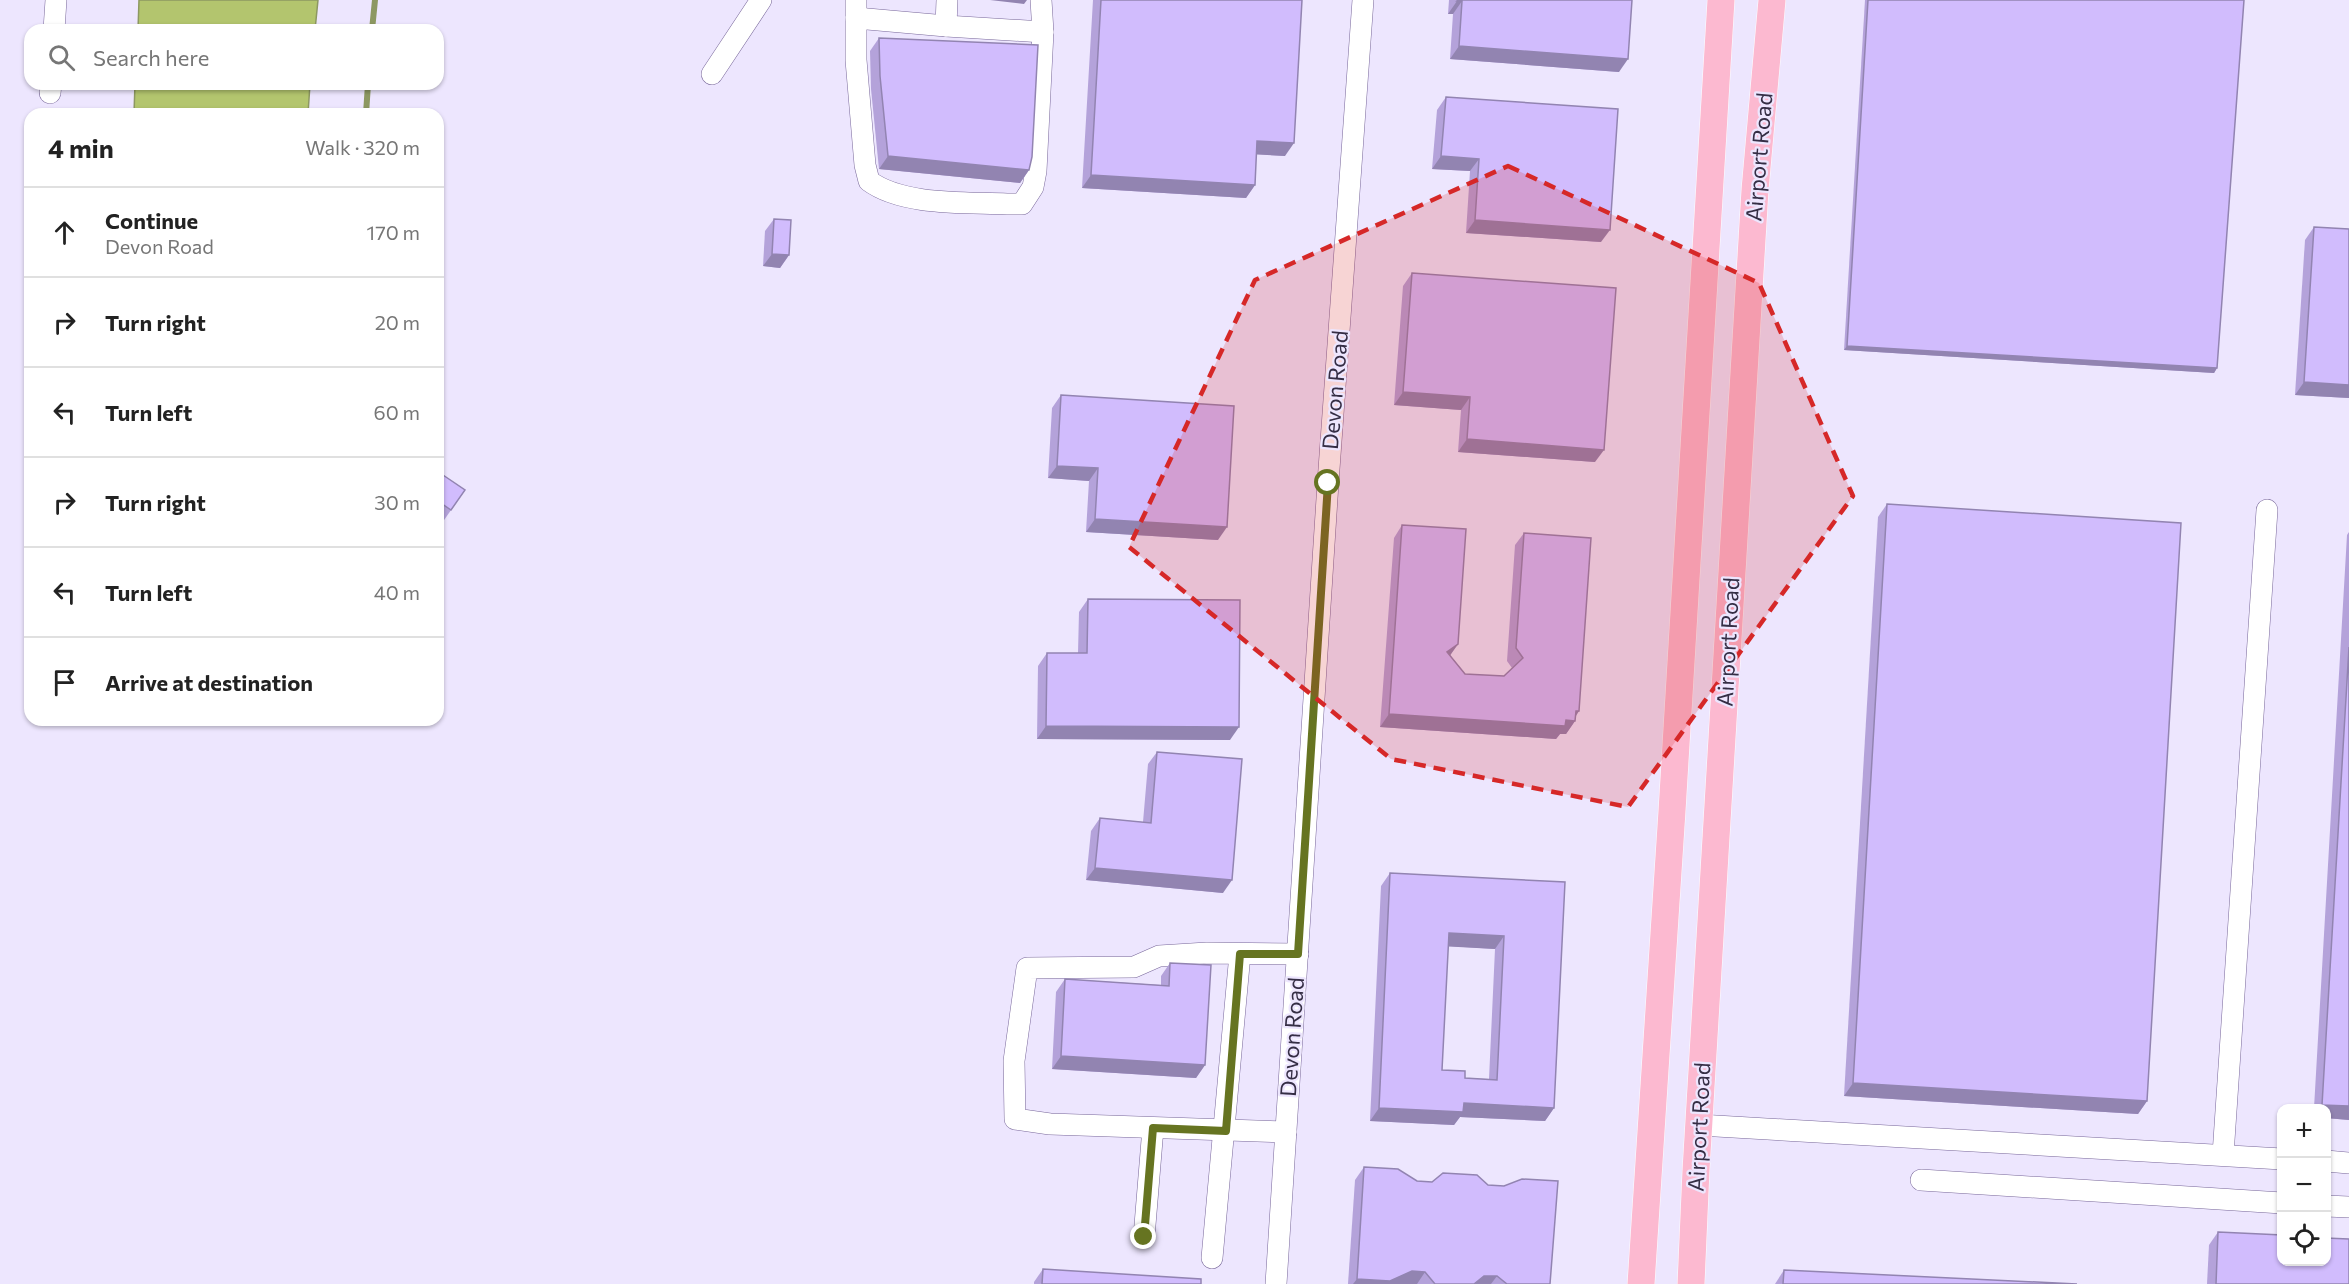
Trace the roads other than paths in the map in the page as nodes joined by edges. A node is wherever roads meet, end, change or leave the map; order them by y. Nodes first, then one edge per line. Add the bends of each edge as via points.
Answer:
1 (56, 0) edge
2 (761, 0) edge
3 (947, 0) edge
4 (1041, 0) edge
5 (1363, 0) edge
6 (1720, 0) edge
7 (1772, 0) edge
8 (856, 9) edge
9 (54, 24) edge
10 (946, 27) junction
11 (1043, 32) junction
12 (712, 74) dead end
13 (2267, 510) dead end
14 (1240, 954) junction
15 (1298, 954) junction
16 (1699, 1125) junction
17 (1153, 1128) junction
18 (1226, 1131) junction
19 (1286, 1132) junction
20 (2223, 1155) junction
21 (2277, 1159) edge
22 (2331, 1161) edge
23 (2349, 1163) edge
24 (1921, 1180) dead end
25 (2277, 1203) edge
26 (2331, 1206) edge
27 (2349, 1207) edge
28 (1144, 1237) dead end
29 (1212, 1258) dead end
30 (1276, 1284) edge
31 (1641, 1284) edge
32 (1691, 1284) edge

1 - 9 street
2 - 12 street
3 - 10 street
4 - 11 street
5 - 15 street, Devon Road
6 - 31 main road, Airport Road
7 - 16 main road, Airport Road via 1755,190
8 - 10 street
8 - 11 street via 856,60 869,182 881,190 934,200 1022,204 1028,196 1036,171
10 - 11 street
13 - 20 street
14 - 15 street
14 - 17 street via 1159,956 1134,967 1027,968 1014,1060 1015,1119 1050,1125
14 - 18 street
15 - 19 street, Devon Road
16 - 20 street
16 - 32 main road, Airport Road
17 - 18 street
17 - 28 street
18 - 19 street
18 - 29 street
19 - 30 street, Devon Road
20 - 21 street
22 - 23 street
24 - 25 street
26 - 27 street

